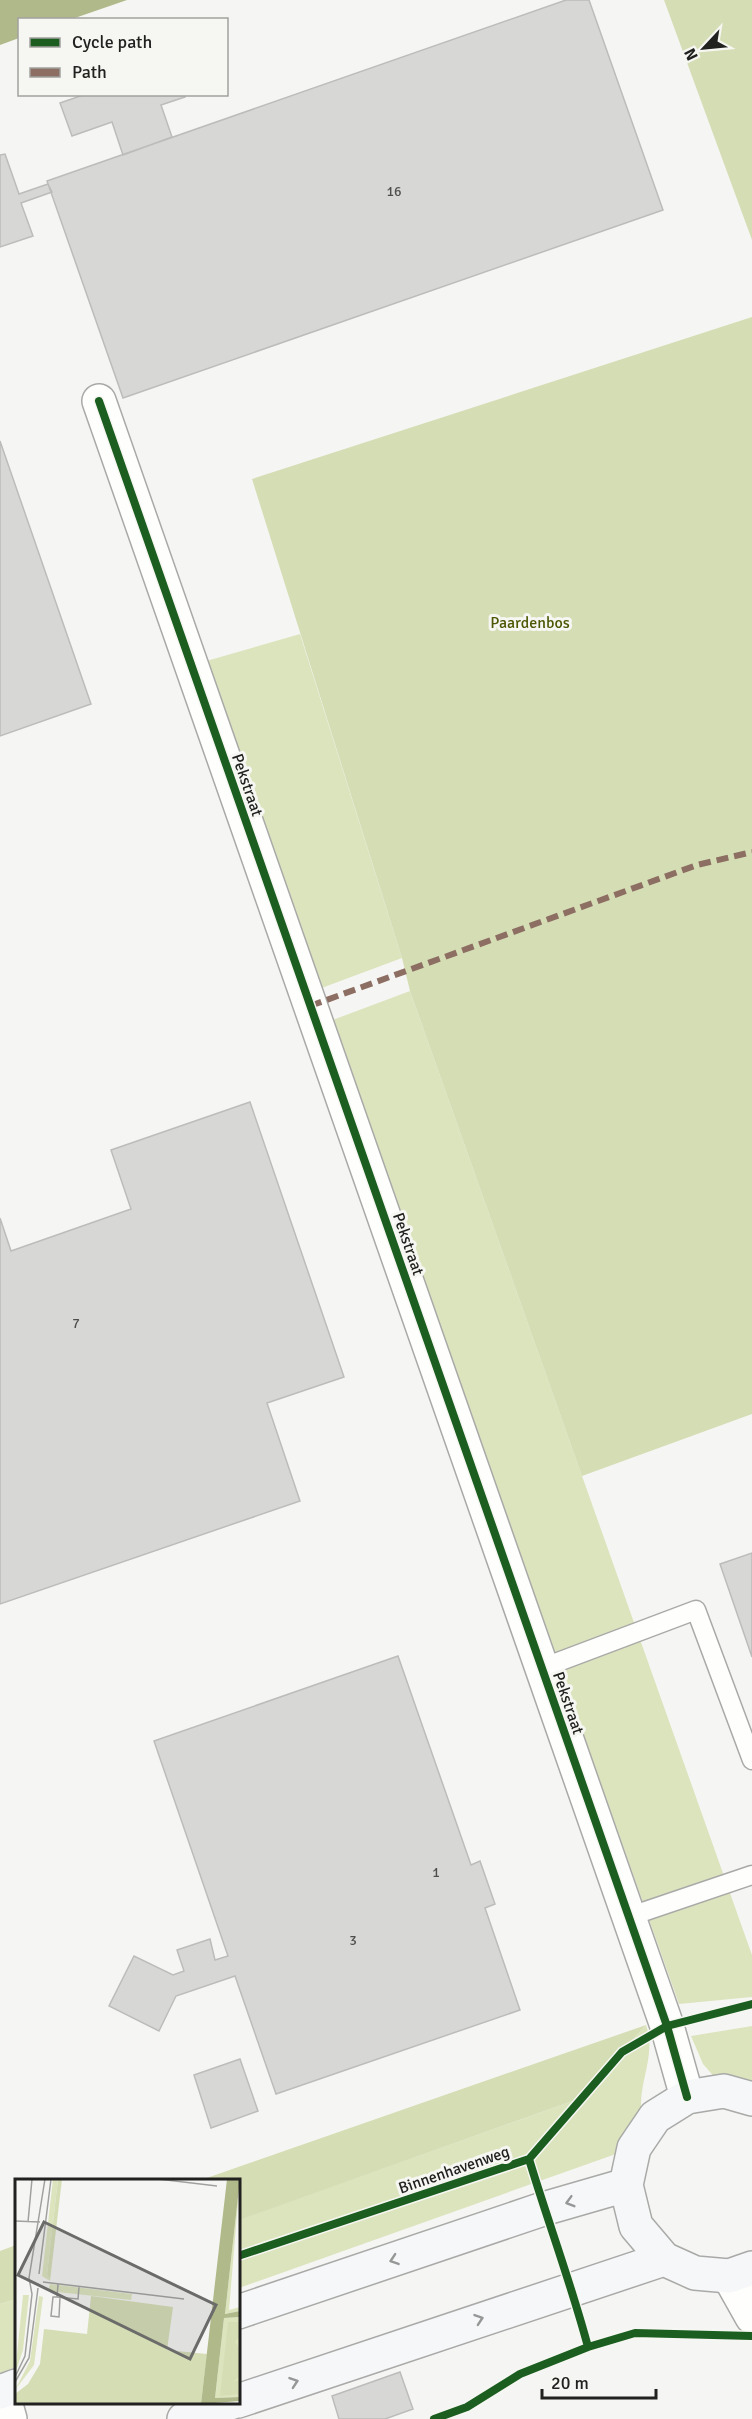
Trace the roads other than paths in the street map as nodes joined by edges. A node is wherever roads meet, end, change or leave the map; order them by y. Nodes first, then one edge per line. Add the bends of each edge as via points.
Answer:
1 (99, 401) dead end
2 (542, 1668) junction
3 (752, 1760) edge
4 (752, 1875) edge
5 (628, 1917) junction
6 (687, 2097) junction
7 (752, 2099) edge
8 (626, 2185) junction
9 (664, 2259) junction
10 (740, 2272) edge
11 (240, 2311) edge
12 (752, 2317) edge
13 (240, 2400) edge
14 (230, 2404) edge
15 (184, 2419) edge

1 - 2 street, Pekstraat
2 - 3 lane via 696,1610
2 - 5 street, Pekstraat
4 - 5 lane
5 - 6 street, Pekstraat via 667,2026
6 - 7 main road via 724,2091
6 - 8 main road via 655,2117 634,2148
8 - 9 main road via 636,2226
8 -> 11 main road via 543,2209
9 - 10 main road via 695,2274
13 -> 9 main road
10 - 12 street
14 - 15 main road

